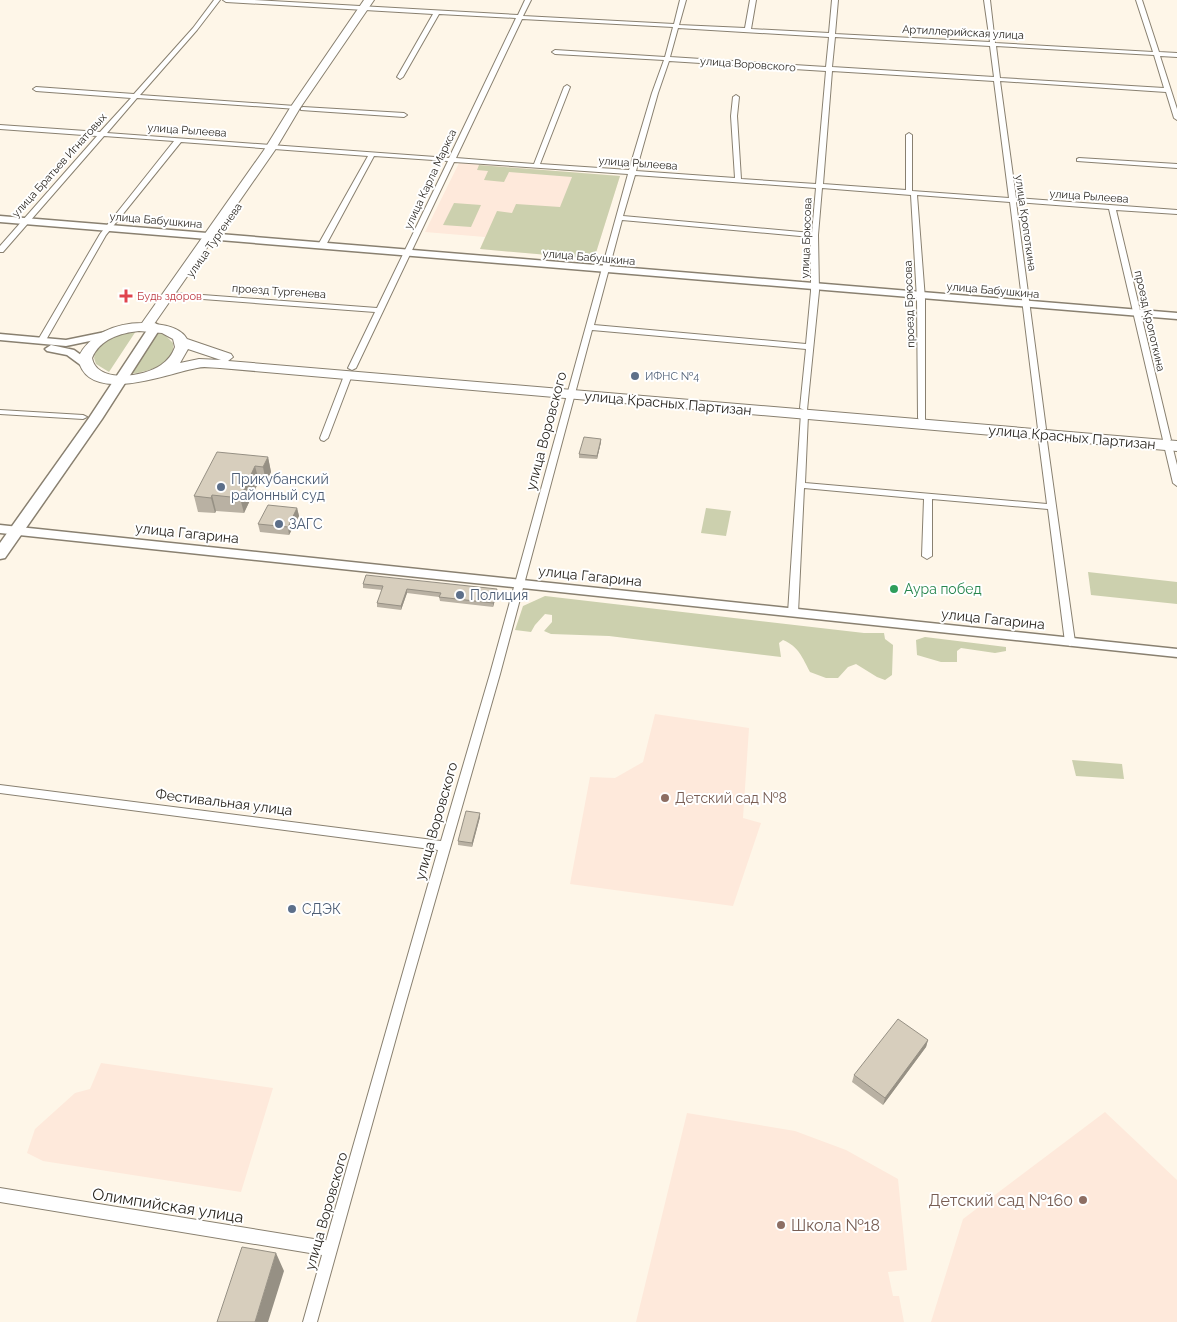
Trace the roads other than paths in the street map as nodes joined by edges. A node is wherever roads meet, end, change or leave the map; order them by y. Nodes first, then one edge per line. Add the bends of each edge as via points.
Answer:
1 (217, 0) edge
2 (226, 0) edge
3 (528, 0) edge
4 (683, 0) edge
5 (754, 0) edge
6 (835, 0) edge
7 (987, 0) edge
8 (1139, 0) edge
9 (370, 4) edge
10 (436, 12) junction
11 (519, 17) junction
12 (675, 26) junction
13 (748, 30) junction
14 (832, 35) junction
15 (994, 44) junction
16 (555, 52) dead end
17 (1156, 54) junction
18 (1177, 55) edge
19 (668, 59) junction
20 (828, 69) junction
21 (400, 77) dead end
22 (998, 80) junction
23 (567, 87) dead end
24 (36, 89) dead end
25 (1168, 90) junction
26 (136, 96) junction
27 (736, 97) dead end
28 (299, 108) junction
29 (404, 114) dead end
30 (1177, 118) edge
31 (0, 127) edge
32 (102, 134) junction
33 (909, 135) dead end
34 (179, 140) junction
35 (275, 146) junction
36 (372, 154) junction
37 (452, 160) junction
38 (1079, 160) dead end
39 (536, 166) junction
40 (1177, 166) edge
41 (632, 173) junction
42 (738, 180) junction
43 (819, 186) junction
44 (909, 193) junction
45 (1012, 200) junction
46 (1112, 207) junction
47 (1177, 212) edge
48 (619, 218) junction
49 (0, 219) edge
50 (24, 221) junction
51 (110, 228) junction
52 (815, 235) junction
53 (213, 236) junction
54 (322, 245) junction
55 (0, 250) edge
56 (408, 252) junction
57 (605, 270) junction
58 (815, 287) junction
59 (176, 294) junction
60 (921, 295) junction
61 (1025, 304) junction
62 (380, 310) junction
63 (1137, 312) junction
64 (1177, 316) edge
65 (151, 327) junction
66 (589, 327) junction
67 (110, 334) junction
68 (0, 337) edge
69 (42, 340) junction
70 (182, 342) junction
71 (0, 344) edge
72 (808, 347) junction
73 (86, 363) junction
74 (160, 372) junction
75 (350, 372) junction
76 (115, 379) junction
77 (572, 391) junction
78 (0, 412) edge
79 (804, 412) junction
80 (83, 417) junction
81 (922, 418) junction
82 (1042, 431) junction
83 (324, 438) dead end
84 (1172, 443) edge
85 (1177, 483) edge
86 (801, 486) junction
87 (928, 497) junction
88 (1052, 507) junction
89 (6, 533) edge
90 (0, 554) edge
91 (927, 556) dead end
92 (519, 584) junction
93 (793, 613) junction
94 (1070, 642) junction
95 (1177, 653) edge
96 (0, 789) edge
97 (444, 846) junction
98 (0, 1195) edge
99 (331, 1249) junction
100 (310, 1322) edge

1 - 26 street, улица Братьев Игнатовых
2 - 9 street, Артиллерийская улица
3 - 11 street, улица Карла Маркса
4 - 12 street, улица Воровского
5 - 13 street
6 - 14 street, улица Брюсова
7 - 15 street, улица Кропоткина
8 - 17 street
9 - 10 street, Артиллерийская улица
9 - 28 highway, улица Тургенева
10 - 11 street, Артиллерийская улица
10 - 21 street
11 - 12 street, Артиллерийская улица
11 - 37 street, улица Карла Маркса
12 - 13 street, Артиллерийская улица
12 - 19 street, улица Воровского
13 - 14 street, Артиллерийская улица
14 - 15 street, Артиллерийская улица
14 - 20 street, улица Брюсова
15 - 17 street, Артиллерийская улица
15 - 22 street, улица Кропоткина
16 - 19 street, улица Воровского
17 - 18 street, Артиллерийская улица
17 - 25 street
19 - 20 street, улица Воровского
19 - 41 street, улица Воровского
20 - 22 street
20 - 43 street, улица Брюсова
22 - 25 street
22 - 45 street, улица Кропоткина
23 - 39 street
24 - 26 street, улица Братьев Игнатовых
25 - 30 street
26 - 28 street, улица Братьев Игнатовых
26 - 32 street, улица Братьев Игнатовых
27 - 42 street
28 - 29 street
28 - 35 highway, улица Тургенева
31 - 32 street, улица Рылеева
32 - 34 street, улица Рылеева
32 - 50 street, улица Братьев Игнатовых
33 - 44 street
34 - 35 street, улица Рылеева
34 - 51 street
35 - 36 street, улица Рылеева
35 - 53 highway, улица Тургенева
36 - 37 street, улица Рылеева
36 - 54 street
37 - 39 street, улица Рылеева
37 - 56 street, улица Карла Маркса
38 - 40 street
39 - 41 street, улица Рылеева
41 - 42 street, улица Рылеева
41 - 48 street, улица Воровского
42 - 43 street, улица Рылеева
43 - 44 street, улица Рылеева
43 - 52 street, улица Брюсова
44 - 45 street, улица Рылеева
44 - 60 street, проезд Брюсова via 914,194
45 - 46 street, улица Рылеева
45 - 61 street, улица Кропоткина
46 - 47 street, улица Рылеева
46 - 63 street, проезд Кропоткина
48 - 52 street
48 - 57 street, улица Воровского
49 - 50 street, улица Бабушкина
50 - 51 street, улица Бабушкина
50 - 55 street, улица Братьев Игнатовых
51 - 53 street, улица Бабушкина
51 - 69 street via 103,234
52 - 58 street, улица Брюсова
53 - 54 street, улица Бабушкина
53 - 59 highway, улица Тургенева
53 - 65 highway, улица Тургенева
54 - 56 street, улица Бабушкина
56 - 57 street, улица Бабушкина
56 - 62 street, улица Карла Маркса
57 - 58 street, улица Бабушкина
57 - 66 street, улица Воровского
58 - 60 street, улица Бабушкина
58 - 72 street, улица Брюсова
59 - 62 street, проезд Тургенева
59 - 65 highway, улица Тургенева
60 - 61 street, улица Бабушкина
60 - 81 street, проезд Брюсова
61 - 63 street, улица Бабушкина
61 - 82 street, улица Кропоткина
62 - 75 street, улица Карла Маркса
63 - 64 street, улица Бабушкина
63 - 84 street, проезд Кропоткина
65 - 67 highway
65 - 70 highway, улица Красных Партизан via 172,332
65 - 76 main road, улица Тургенева
66 - 72 street
66 - 77 street, улица Воровского
67 - 69 main road via 66,343
67 - 73 highway via 89,349
68 - 69 main road
70 - 74 highway via 177,361
70 - 75 highway, улица Красных Партизан via 224,357
71 - 73 main road via 61,350
72 - 79 street, улица Брюсова
73 - 76 highway via 94,373
74 - 75 highway, улица Красных Партизан via 199,363
74 - 76 highway, улица Красных Партизан via 133,380
75 - 77 highway, улица Красных Партизан
75 - 83 street, улица Карла Маркса
76 - 80 main road, улица Тургенева
76 - 89 main road, улица Тургенева via 95,419
77 - 79 highway, улица Красных Партизан
77 - 92 street, улица Воровского
78 - 80 street
79 - 81 highway, улица Красных Партизан
79 - 82 highway, улица Красных Партизан
79 - 86 street, улица Брюсова
80 - 89 main road, улица Тургенева
81 - 82 highway, улица Красных Партизан
82 - 84 highway, улица Красных Партизан
82 - 88 street, улица Кропоткина
84 - 85 street, проезд Кропоткина
86 - 87 street
86 - 93 street, улица Брюсова
87 - 88 street
87 - 91 street
88 - 94 street, улица Кропоткина
89 - 90 main road, улица Тургенева
89 - 92 street, улица Гагарина via 109,539
92 - 93 street, улица Гагарина
92 - 97 street, улица Воровского
93 - 94 street, улица Гагарина
94 - 95 street, улица Гагарина
96 - 97 street, Фестивальная улица
97 - 99 street, улица Воровского
98 - 99 street, Олимпийская улица
99 - 100 street, улица Воровского

